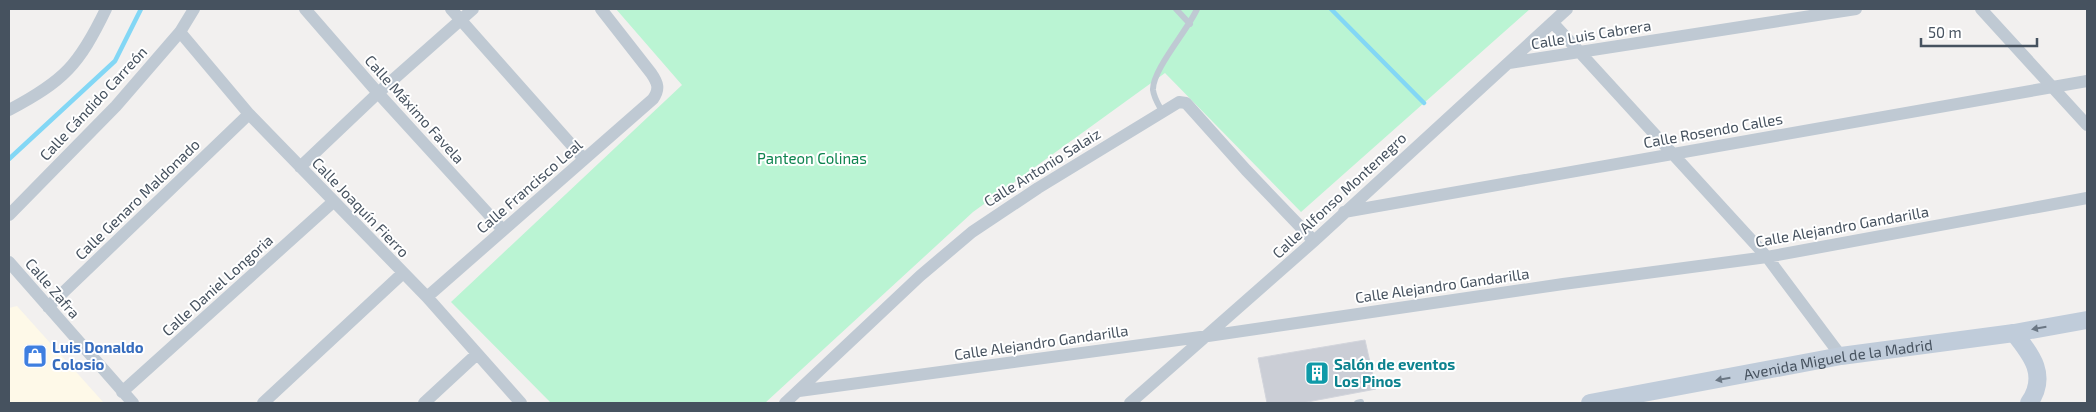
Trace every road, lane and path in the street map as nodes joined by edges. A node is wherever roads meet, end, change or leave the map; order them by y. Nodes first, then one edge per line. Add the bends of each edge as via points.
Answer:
1 (106, 9) edge
2 (194, 9) edge
3 (305, 9) edge
4 (451, 9) edge
5 (473, 9) edge
6 (601, 9) edge
7 (1176, 9) edge
8 (1197, 9) edge
9 (1568, 9) edge
10 (1856, 9) edge
11 (1981, 9) edge
12 (460, 20) junction
13 (1553, 23) junction
14 (1190, 24) junction
15 (180, 32) junction
16 (1580, 52) junction
17 (1509, 63) junction
18 (2087, 81) edge
19 (2051, 87) junction
20 (378, 93) junction
21 (9, 110) edge
22 (1162, 111) junction
23 (249, 114) junction
24 (2087, 125) edge
25 (1674, 153) junction
26 (584, 159) junction
27 (300, 167) junction
28 (2087, 198) edge
29 (333, 202) junction
30 (1344, 212) junction
31 (9, 215) edge
32 (503, 230) junction
33 (1314, 241) junction
34 (1768, 257) junction
35 (9, 262) edge
36 (403, 273) junction
37 (14, 276) edge
38 (427, 297) junction
39 (48, 307) junction
40 (2087, 320) edge
41 (2014, 333) junction
42 (1208, 336) junction
43 (477, 354) junction
44 (1841, 356) junction
45 (799, 391) junction
46 (122, 392) junction
47 (133, 403) edge
48 (263, 403) edge
49 (424, 403) edge
50 (521, 403) edge
51 (785, 403) edge
52 (1130, 403) edge
53 (1590, 403) edge
54 (2029, 403) edge

1 - 21 street via 91,39 69,70
2 - 15 street, Calle Cándido Carreón
3 - 20 street, Calle Máximo Favela
4 - 12 street
5 - 12 street
6 - 26 street, Calle Francisco Leal via 642,59 658,82 658,89 653,99
7 - 14 lane
8 - 14 lane
9 - 13 street, Calle Alfonso Montenegro
10 - 16 street, Calle Luis Cabrera
11 - 19 street
12 - 20 street
12 - 26 street
13 - 16 street
13 - 17 street, Calle Alfonso Montenegro
14 - 22 lane via 1160,67 1153,88
15 - 23 street, Calle Joaquín Fierro
15 - 31 street, Calle Cándido Carreón via 116,106
16 - 17 street, Calle Luis Cabrera
16 - 25 street
17 - 30 street, Calle Alfonso Montenegro
18 - 19 street, Calle Rosendo Calles
19 - 24 street
19 - 25 street, Calle Rosendo Calles
20 - 27 street
20 - 32 street, Calle Máximo Favela
22 - 33 street, Calle Antonio Salaiz via 1179,102 1186,103
22 - 45 street, Calle Antonio Salaiz via 972,232 920,276
23 - 27 street, Calle Joaquín Fierro
23 - 39 street, Calle Genaro Maldonado
25 - 30 street, Calle Rosendo Calles
25 - 34 street
26 - 32 street, Calle Francisco Leal
27 - 29 street, Calle Joaquín Fierro
28 - 34 street, Calle Alejandro Gandarilla
29 - 36 street, Calle Joaquín Fierro
29 - 46 street, Calle Daniel Longoria
30 - 33 street, Calle Alfonso Montenegro
32 - 38 street, Calle Francisco Leal
33 - 42 street, Calle Alfonso Montenegro
34 - 42 street, Calle Alejandro Gandarilla
34 - 44 street
35 - 37 street, Calle Zafra
36 - 38 street, Calle Joaquín Fierro
36 - 48 street
37 - 39 street, Calle Zafra
38 - 43 street, Calle Joaquín Fierro
39 - 46 street, Calle Zafra
40 -> 41 main road, Avenida Miguel de la Madrid
41 - 44 main road, Avenida Miguel de la Madrid
41 - 54 main road via 2032,356 2036,368 2037,389
42 - 45 street, Calle Alejandro Gandarilla
42 - 52 street, Calle Alfonso Montenegro
43 - 49 street
43 - 50 street, Calle Joaquín Fierro
44 -> 53 main road, Avenida Miguel de la Madrid
45 - 51 street, Calle Antonio Salaiz
46 - 47 street, Calle Zafra

